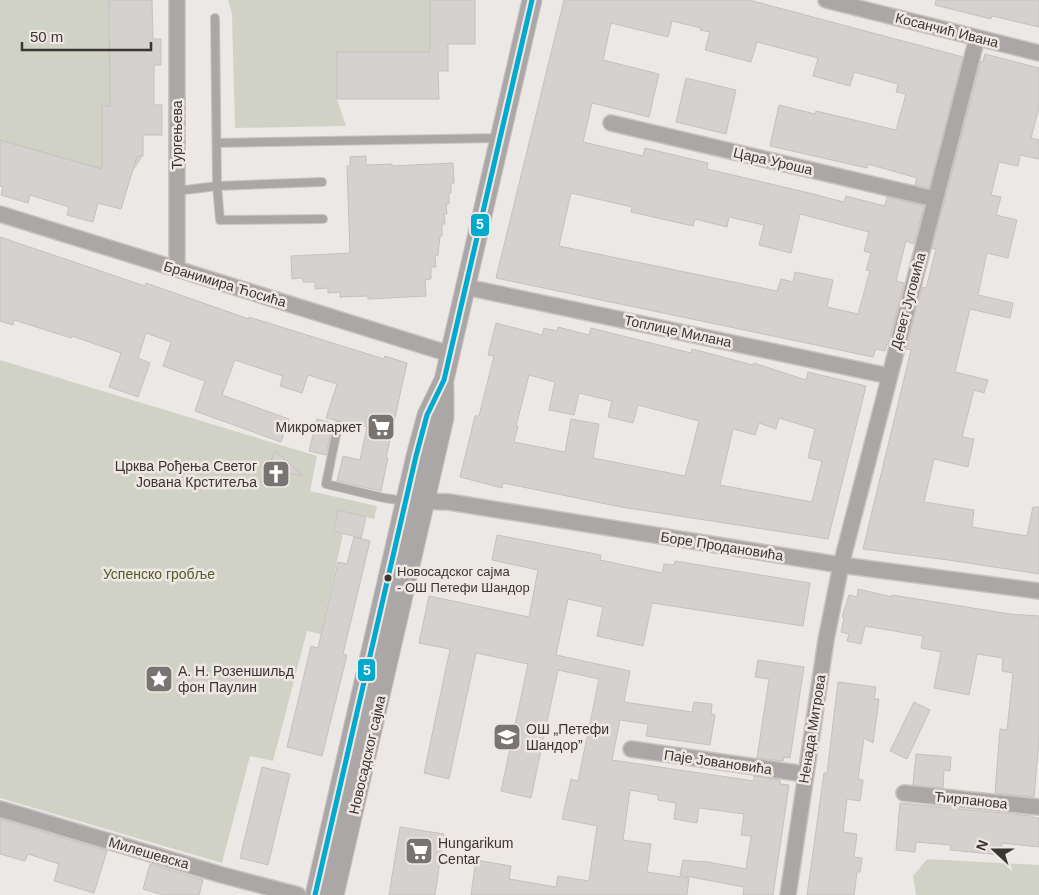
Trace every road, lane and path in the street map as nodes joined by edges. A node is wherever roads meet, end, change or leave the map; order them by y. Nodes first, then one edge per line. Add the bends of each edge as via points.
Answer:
1 (177, 0) edge
2 (532, 0) edge
3 (826, 0) edge
4 (215, 18) dead end
5 (977, 38) junction
6 (1039, 53) edge
7 (611, 123) dead end
8 (502, 138) junction
9 (217, 143) junction
10 (322, 182) dead end
11 (218, 186) junction
12 (177, 191) junction
13 (935, 199) junction
14 (0, 214) edge
15 (323, 219) dead end
16 (177, 270) junction
17 (466, 287) junction
18 (450, 354) junction
19 (889, 376) junction
20 (444, 380) junction
21 (338, 425) dead end
22 (426, 500) junction
23 (406, 501) junction
24 (841, 565) junction
25 (1039, 591) edge
26 (632, 749) dead end
27 (805, 774) junction
28 (904, 793) dead end
29 (1039, 807) edge
30 (0, 809) edge
31 (298, 895) edge
32 (315, 895) edge
33 (334, 895) edge
34 (788, 895) edge

1 - 12 street, Тургењева
2 - 8 street, Новосадског сајма
3 - 5 street, Косанчић Ивана
4 - 9 lane
5 - 6 street, Косанчић Ивана
5 - 13 street, Девет Југовића
7 - 13 street, Цара Уроша
8 - 9 lane
8 - 17 street, Новосадског сајма
9 - 11 lane
10 - 11 lane
11 - 12 lane
11 - 15 lane via 220,220
12 - 16 street, Тургењева
13 - 19 street, Девет Југовића
14 - 16 street, Бранимира Ћосића
16 - 18 street, Бранимира Ћосића
17 - 18 street, Новосадског сајма
17 - 19 street, Топлице Милана
18 - 20 street, Новосадског сајма
19 - 24 street, Девет Југовића
20 - 22 street, Новосадског сајма via 444,418
20 - 23 street, Новосадског сајма via 427,415
21 - 23 lane via 326,484
22 - 23 street, Боре Продановића
22 - 24 street, Боре Продановића
22 - 33 street, Новосадског сајма
23 - 32 street, Новосадског сајма
24 - 25 street, Боре Продановића
24 - 27 street, Ненада Митрова
26 - 27 street, Паје Јовановића
27 - 34 street, Ненада Митрова
28 - 29 street, Ћирпанова
30 - 31 street, Милешевска

